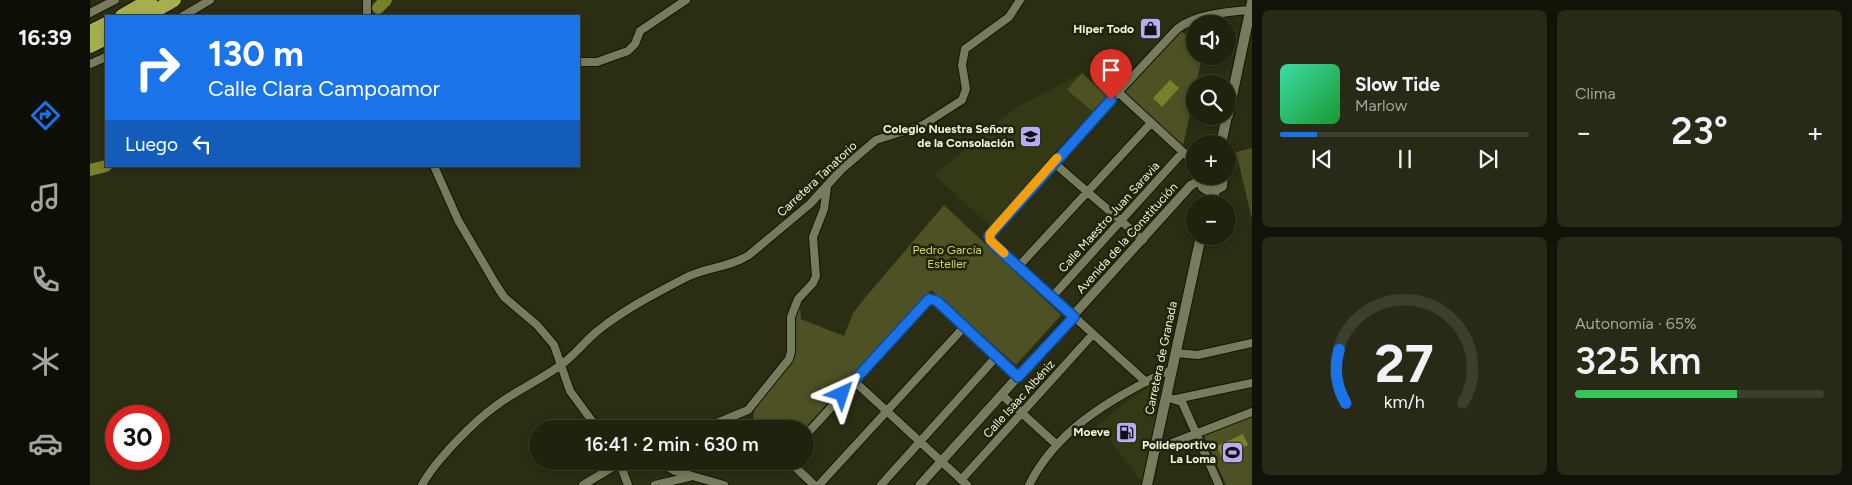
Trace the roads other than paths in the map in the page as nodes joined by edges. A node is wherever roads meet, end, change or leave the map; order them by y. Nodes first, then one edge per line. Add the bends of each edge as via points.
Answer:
1 (116, 0) edge
2 (150, 0) edge
3 (174, 0) edge
4 (210, 0) edge
5 (366, 0) edge
6 (686, 0) edge
7 (1020, 0) edge
8 (1251, 6) edge
9 (90, 14) edge
10 (124, 15) edge
11 (148, 15) edge
12 (185, 15) edge
13 (367, 15) edge
14 (105, 24) edge
15 (90, 32) edge
16 (105, 38) edge
17 (90, 46) edge
18 (105, 57) edge
19 (580, 62) edge
20 (90, 64) edge
21 (1236, 75) edge
22 (1118, 92) junction
23 (1152, 123) junction
24 (1183, 152) junction
25 (1186, 155) edge
26 (1053, 162) junction
27 (437, 167) edge
28 (1194, 185) edge
29 (1203, 185) edge
30 (1222, 185) edge
31 (827, 187) junction
32 (1211, 191) junction
33 (1088, 192) junction
34 (1210, 195) edge
35 (1121, 221) junction
36 (1142, 240) junction
37 (1199, 245) edge
38 (1019, 266) junction
39 (1052, 297) junction
40 (1074, 317) junction
41 (964, 327) junction
42 (1093, 334) junction
43 (1252, 343) edge
44 (1176, 352) junction
45 (997, 356) junction
46 (560, 366) junction
47 (1172, 371) junction
48 (1018, 377) junction
49 (854, 381) junction
50 (1146, 382) junction
51 (1252, 383) edge
52 (1002, 395) junction
53 (1178, 399) junction
54 (887, 411) junction
55 (1022, 412) junction
56 (1252, 412) edge
57 (591, 420) edge
58 (724, 420) edge
59 (814, 426) edge
60 (1196, 434) junction
61 (921, 442) junction
62 (1057, 445) junction
63 (1154, 450) junction
64 (942, 462) junction
65 (608, 470) edge
66 (623, 470) edge
67 (671, 470) edge
68 (673, 470) edge
69 (798, 470) edge
70 (696, 477) junction
71 (670, 480) junction
72 (964, 482) edge
73 (422, 485) edge
74 (583, 485) edge
75 (628, 485) edge
76 (655, 485) edge
77 (724, 485) edge
78 (814, 485) edge
79 (819, 485) edge
80 (881, 485) edge
81 (920, 485) edge
82 (1029, 485) edge
83 (1146, 485) edge
84 (1219, 485) edge

1 - 9 street
2 - 10 highway
3 - 11 highway
4 - 12 street
5 - 13 street
6 - 19 street via 640,30 635,44 628,51 597,62
7 - 31 street, Carretera Tanatorio via 1009,17 965,49 962,65 966,89 962,100 923,125 876,140 841,170
8 - 21 main road
8 - 22 street via 1182,25
14 - 15 highway
16 - 17 highway
18 - 20 street
22 - 23 street
22 - 26 street
23 - 24 street
23 - 33 street
24 - 25 street
24 - 35 street, Calle Maestro Juan Saravia
26 - 33 street
26 - 38 street via 989,237
27 - 46 street via 458,220 495,283 504,297 537,325 554,345
28 - 36 street, Avenida de la Constitución
29 - 32 main road
30 - 32 main road
31 - 46 street, Carretera Tanatorio via 749,255 738,262 686,277 623,312 583,342
31 - 58 street via 824,209 813,237 816,276 798,299 791,317 789,359 748,410
32 - 34 main road
33 - 35 street
33 - 38 street
35 - 36 street
35 - 39 street, Calle Maestro Juan Saravia
36 - 40 street, Avenida de la Constitución
37 - 44 main road, Carretera de Granada
38 - 39 street
39 - 40 street
40 - 42 street
40 - 48 street, Avenida de la Constitución
41 - 45 street
41 - 49 street via 932,299
41 - 54 street
42 - 50 street
42 - 55 street, Calle Isaac Albéniz
43 - 44 street via 1198,355
44 - 47 main road, Carretera de Granada
45 - 48 street
45 - 61 street
46 - 57 street via 570,391
46 - 73 street, Carretera Tanatorio via 479,419 435,466
47 - 50 street
47 - 53 main road, Carretera de Granada
48 - 52 street, Avenida de la Constitución
49 - 54 street
49 - 59 street
50 - 62 street via 1080,421
51 - 53 street
52 - 55 street
52 - 64 street, Avenida de la Constitución
53 - 60 street
53 - 63 main road, Carretera de Granada
54 - 61 street
54 - 79 street
55 - 62 street
55 - 72 street, Calle Isaac Albéniz
56 - 60 street
60 - 63 street
60 - 84 street
61 - 64 street
61 - 80 street
62 - 82 street
63 - 83 main road, Carretera de Granada
64 - 72 street
64 - 81 street, Avenida de la Constitución
65 - 74 street
66 - 75 street
67 - 71 street
68 - 70 street
69 - 78 street
70 - 71 street
70 - 77 street
71 - 76 street

